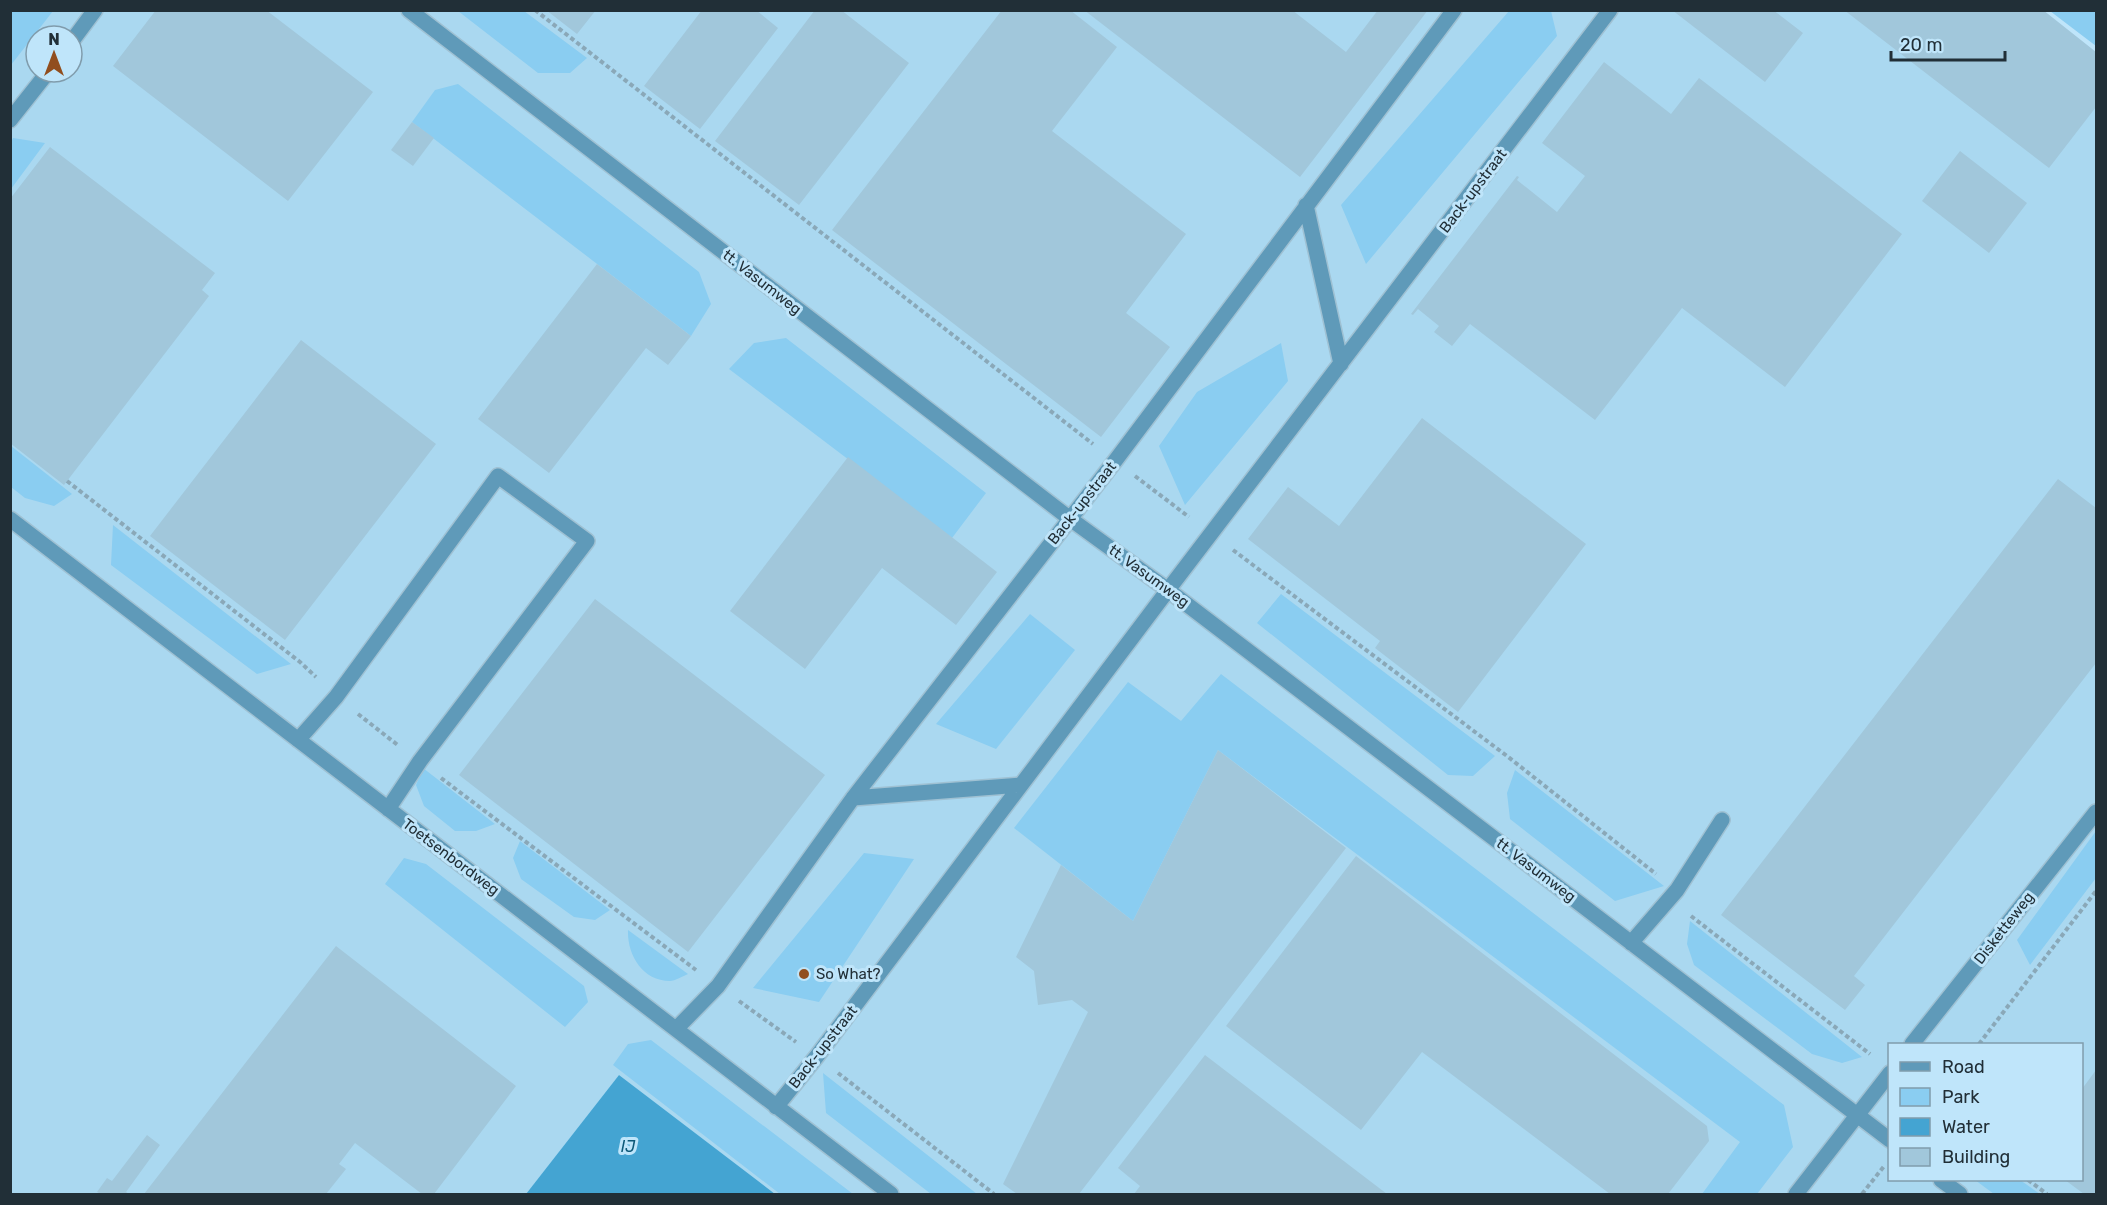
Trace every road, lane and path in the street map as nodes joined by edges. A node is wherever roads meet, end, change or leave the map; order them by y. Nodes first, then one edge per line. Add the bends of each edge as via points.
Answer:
1 (96, 10) edge
2 (409, 10) edge
3 (1454, 10) edge
4 (1606, 13) edge
5 (84, 26) edge
6 (38, 84) edge
7 (10, 120) edge
8 (1306, 205) junction
9 (1341, 364) junction
10 (67, 481) dead end
11 (1069, 518) junction
12 (10, 519) edge
13 (1168, 590) junction
14 (336, 697) junction
15 (298, 740) junction
16 (420, 761) junction
17 (1021, 785) junction
18 (853, 798) junction
19 (388, 809) junction
20 (2097, 813) edge
21 (1722, 820) dead end
22 (2097, 891) edge
23 (1631, 943) junction
24 (718, 986) junction
25 (676, 1029) junction
26 (1913, 1043) edge
27 (1980, 1043) edge
28 (817, 1056) junction
29 (1888, 1076) edge
30 (776, 1107) junction
31 (1857, 1115) junction
32 (1888, 1138) edge
33 (1888, 1162) edge
34 (1944, 1181) edge
35 (2031, 1181) edge
36 (891, 1194) edge
37 (994, 1194) edge
38 (1796, 1194) edge
39 (1862, 1194) edge
40 (1960, 1194) edge
41 (2047, 1194) edge

1 - 5 street
2 - 11 street, tt. Vasumweg
3 - 8 street, Back-upstraat
4 - 9 street, Back-upstraat
6 - 7 street
8 - 9 street
8 - 11 street, Back-upstraat
9 - 13 street, Back-upstraat
10 - 14 path via 300,662
11 - 13 street, tt. Vasumweg
11 - 18 street, Back-upstraat
12 - 15 street, Toetsenbordweg
13 - 17 street, Back-upstraat
13 - 23 street, tt. Vasumweg
14 - 15 street
14 - 16 path
14 - 16 street via 498,476 587,541
15 - 19 street, Toetsenbordweg
16 - 19 street
16 - 24 path
17 - 18 street
17 - 28 street, Back-upstraat
18 - 24 street, Back-upstraat
19 - 25 street, Toetsenbordweg
20 - 26 street, Disketteweg
21 - 23 street via 1677,890
22 - 27 path
23 - 31 street, tt. Vasumweg
24 - 25 street, Back-upstraat
24 - 28 path
25 - 30 street, Toetsenbordweg
28 - 30 street, Back-upstraat
28 - 37 path
29 - 31 street
30 - 36 street, Toetsenbordweg
31 - 32 street, tt. Vasumweg
31 - 38 street
33 - 39 path
34 - 40 street
35 - 41 path

